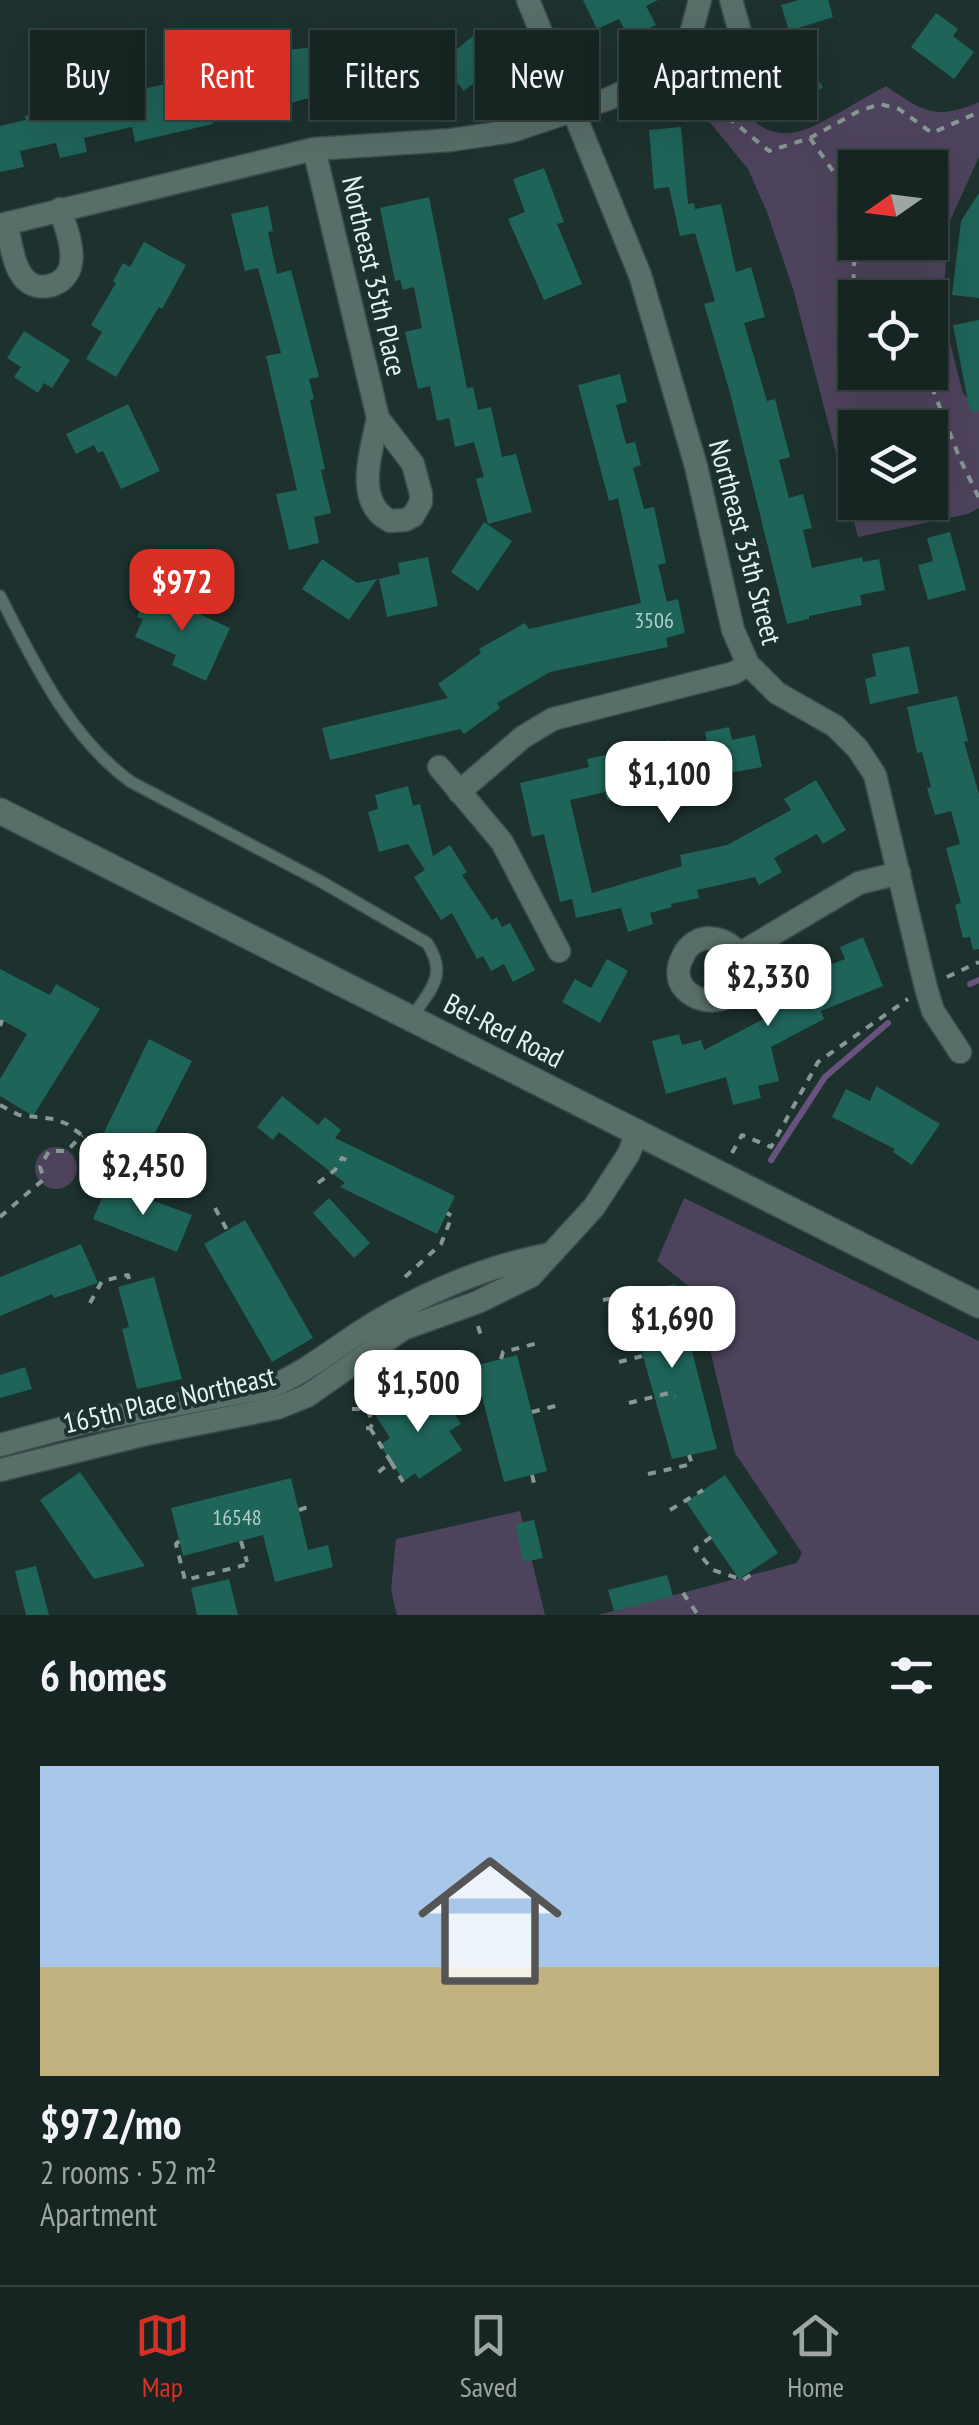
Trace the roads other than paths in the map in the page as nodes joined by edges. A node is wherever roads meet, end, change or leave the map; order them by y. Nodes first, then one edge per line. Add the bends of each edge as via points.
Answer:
1 (528, 0) edge
2 (700, 0) edge
3 (731, 0) edge
4 (541, 30) edge
5 (692, 30) edge
6 (739, 30) edge
7 (547, 120) edge
8 (580, 120) edge
9 (314, 148) junction
10 (60, 209) junction
11 (3, 225) edge
12 (378, 418) dead end
13 (0, 596) edge
14 (748, 664) junction
15 (438, 767) dead end
16 (459, 792) junction
17 (0, 811) edge
18 (899, 873) junction
19 (559, 951) dead end
20 (740, 954) dead end
21 (412, 1017) junction
22 (960, 1052) dead end
23 (638, 1131) junction
24 (979, 1305) edge
25 (301, 1386) junction
26 (86, 1422) junction
27 (0, 1445) edge
28 (94, 1446) junction
29 (0, 1470) edge

1 - 4 street, Northeast 35th Street
2 - 5 street
3 - 6 street
7 - 9 street via 451,140
8 - 14 street, Northeast 35th Street via 640,275 696,466 733,630
9 - 10 street
9 - 12 street, Northeast 35th Place
10 - 11 street
10 - 11 street via 72,260 52,286 34,285 21,275
13 - 21 lane via 58,700 106,764 426,943 437,959 437,979
14 - 16 street via 554,719 523,736
14 - 18 street, Northeast 35th Street via 858,749 875,775
15 - 16 street
16 - 19 street via 502,842
17 - 21 main road, Bel-Red Road
18 - 20 street via 859,882
18 - 22 street, Northeast 35th Street via 933,1010
21 - 23 main road, Bel-Red Road
23 - 24 main road, Bel-Red Road
23 - 25 street, 165th Place Northeast via 594,1207 531,1276 478,1302 396,1322
25 - 26 street, 165th Place Northeast
25 - 28 street, 165th Place Northeast via 277,1408
26 - 27 street, 165th Place Northeast
26 - 28 street
28 - 29 street, 165th Place Northeast

